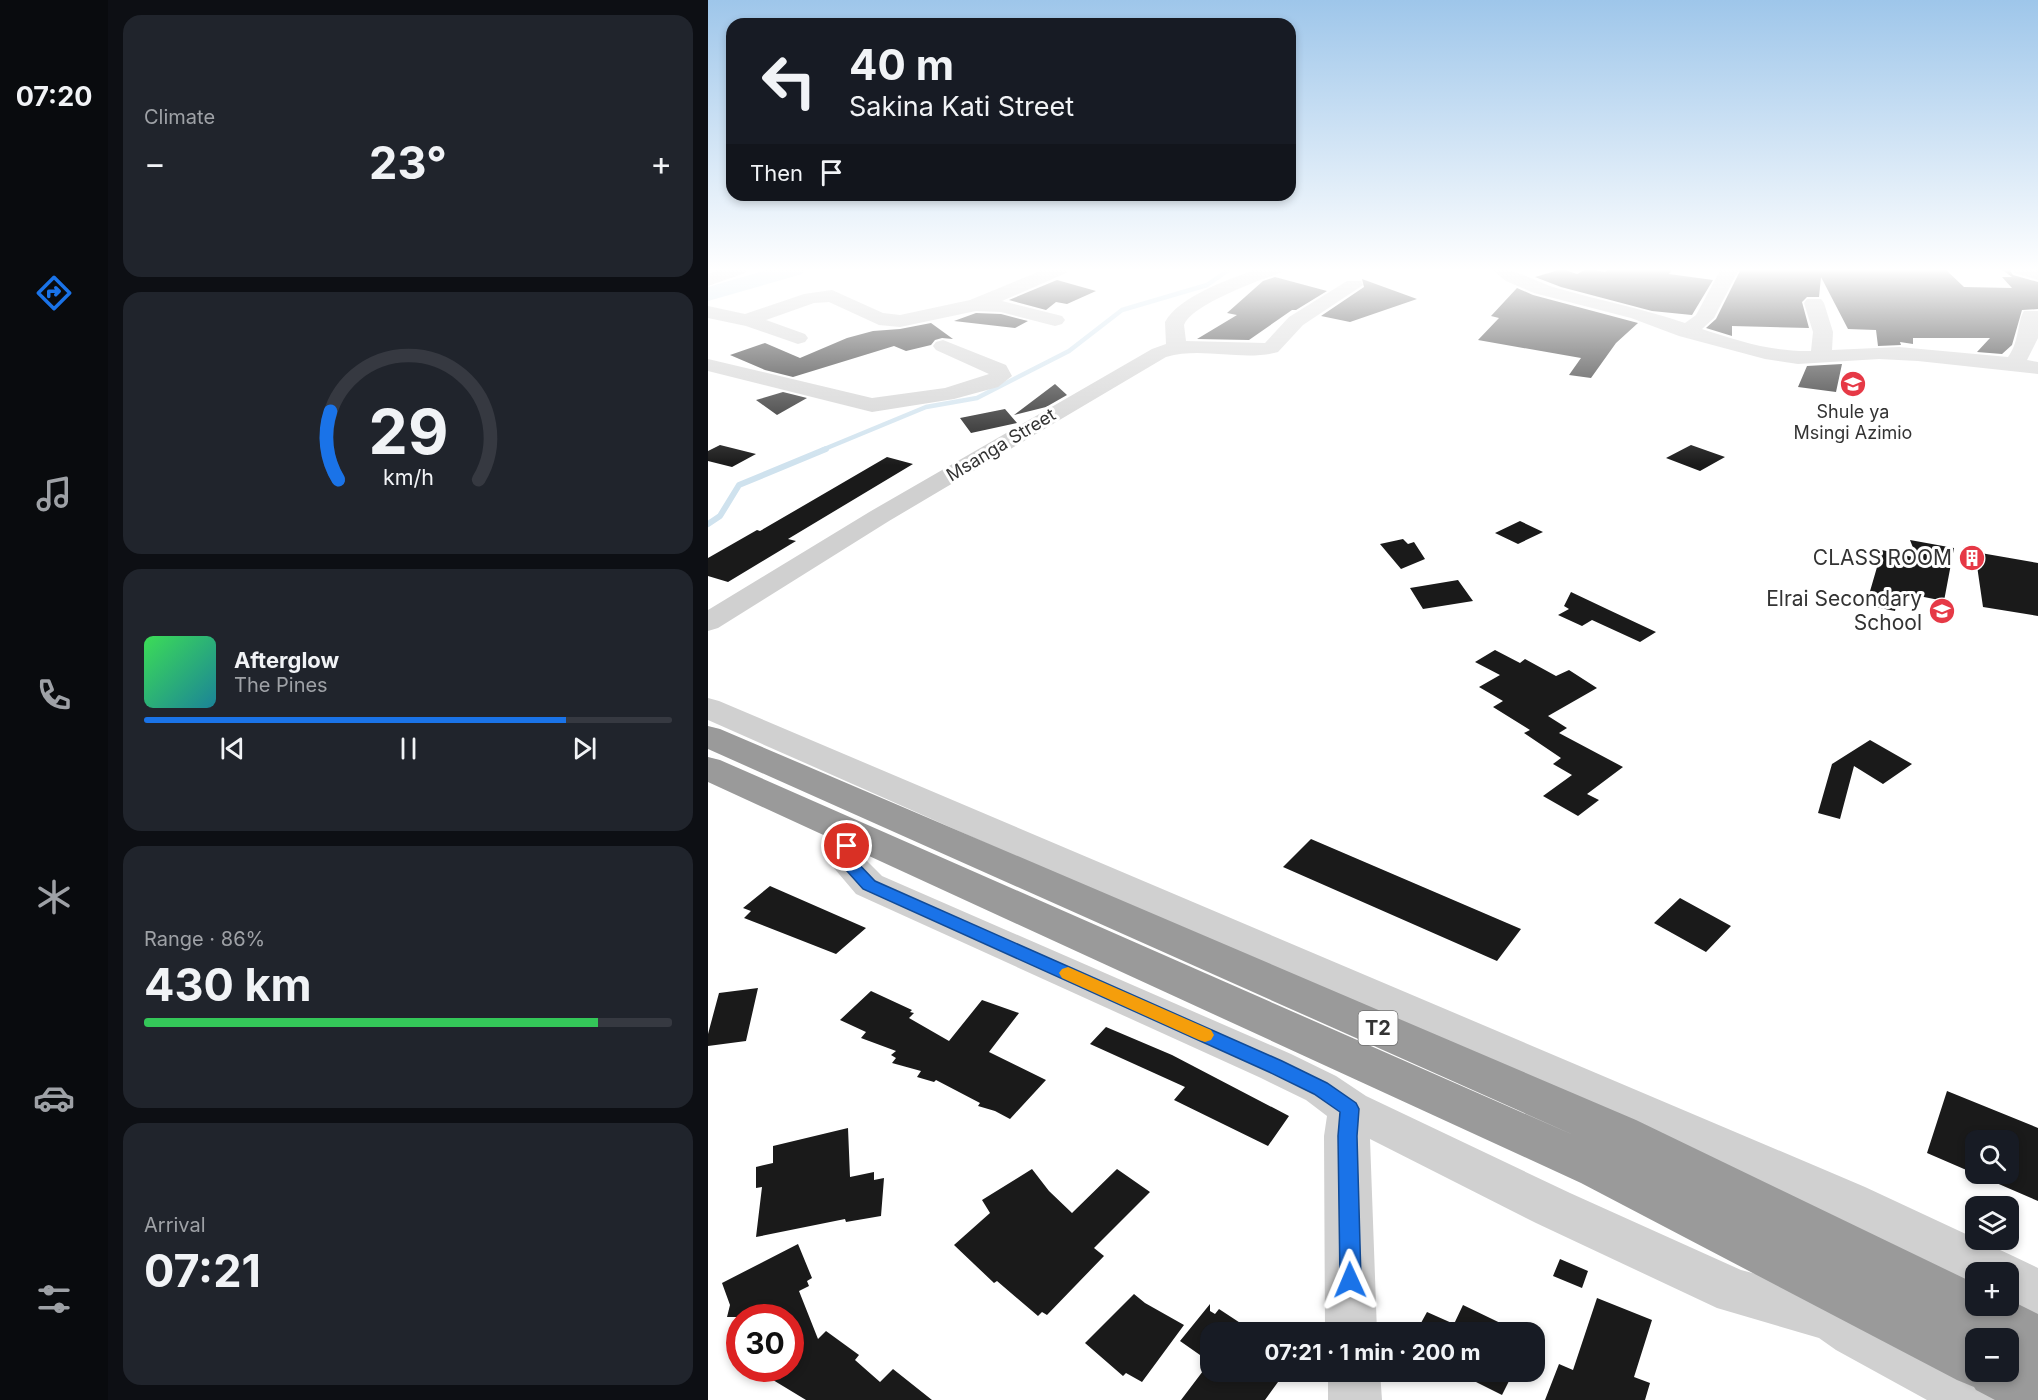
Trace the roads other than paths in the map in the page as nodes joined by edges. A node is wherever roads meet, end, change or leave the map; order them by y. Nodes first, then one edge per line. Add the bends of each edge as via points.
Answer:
1 (788, 334) edge
2 (1175, 334) edge
3 (1285, 334) edge
4 (1695, 334) edge
5 (1823, 334) edge
6 (2030, 334) edge
7 (798, 338) dead end
8 (944, 346) dead end
9 (1177, 347) junction
10 (1821, 356) junction
11 (2013, 364) junction
12 (708, 365) edge
13 (2038, 368) edge
14 (708, 621) edge
15 (708, 708) edge
16 (708, 736) edge
17 (708, 768) edge
18 (847, 831) junction
19 (1350, 1109) junction
20 (1765, 1254) junction
21 (1974, 1262) edge
22 (2019, 1283) edge
23 (2038, 1292) edge
24 (1830, 1317) junction
25 (1352, 1322) edge
26 (2038, 1341) edge
27 (1965, 1355) edge
28 (1354, 1382) edge
29 (2016, 1382) edge
30 (2038, 1393) edge
31 (1355, 1400) edge
32 (1980, 1400) edge

1 - 7 street
2 - 9 street
3 - 9 street via 1271,348 1257,350
4 - 10 street via 1756,351 1792,357
5 - 10 street
6 - 11 street
8 - 12 street via 998,370 1001,375 972,388 878,405
9 - 14 street, Msanga Street via 1065,407
10 - 11 street via 1894,354
11 - 13 street
15 - 21 street via 1762,1164
16 - 26 highway, T2 via 1619,1134
17 - 18 highway, T2
18 - 19 street via 846,861 869,885 1275,1066 1321,1088
18 - 20 highway, T2 via 1598,1168
19 - 24 street via 1735,1292
19 - 25 street via 1347,1136
20 - 24 street via 1810,1302
20 - 27 highway, T2
22 - 23 street
24 - 32 street
28 - 31 street
29 - 30 highway

